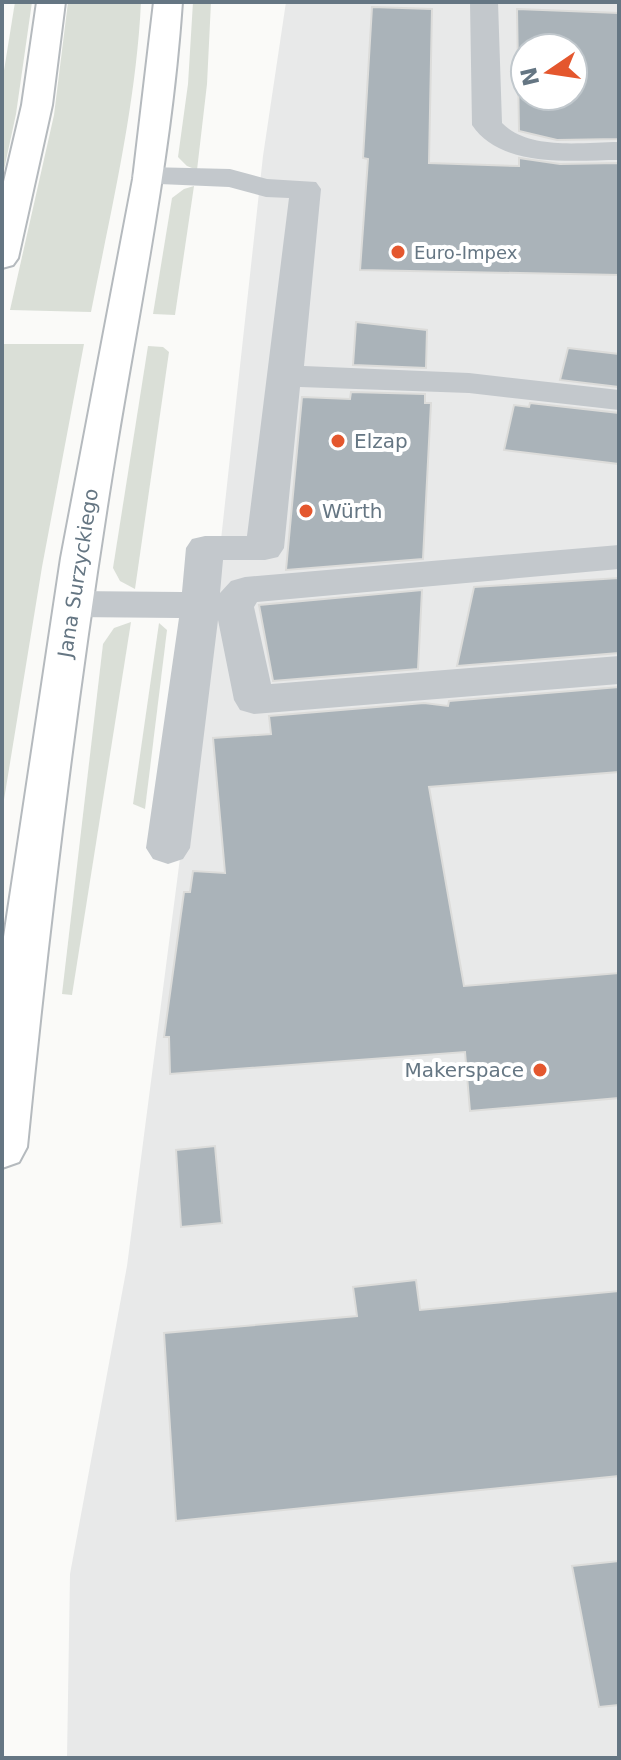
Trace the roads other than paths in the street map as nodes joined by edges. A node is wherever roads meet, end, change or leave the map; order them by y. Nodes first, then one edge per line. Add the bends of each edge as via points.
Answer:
1 (51, 2) edge
2 (168, 2) edge
3 (484, 2) edge
4 (619, 151) edge
5 (147, 176) junction
6 (2, 258) edge
7 (286, 376) junction
8 (619, 400) edge
9 (619, 557) edge
10 (73, 604) junction
11 (217, 606) junction
12 (619, 670) edge
13 (168, 848) dead end
14 (2, 1147) edge

1 - 6 main road via 37,105
2 - 5 main road, Jana Surzyckiego
3 - 4 lane via 487,125 492,133 519,146
5 - 7 lane via 230,178 266,188 305,189
5 - 10 main road, Jana Surzyckiego
7 - 8 lane via 469,383
7 - 11 lane via 265,548 205,548
9 - 11 lane via 245,590
10 - 11 lane
10 - 14 main road, Jana Surzyckiego
11 - 12 lane via 254,700
11 - 13 lane

